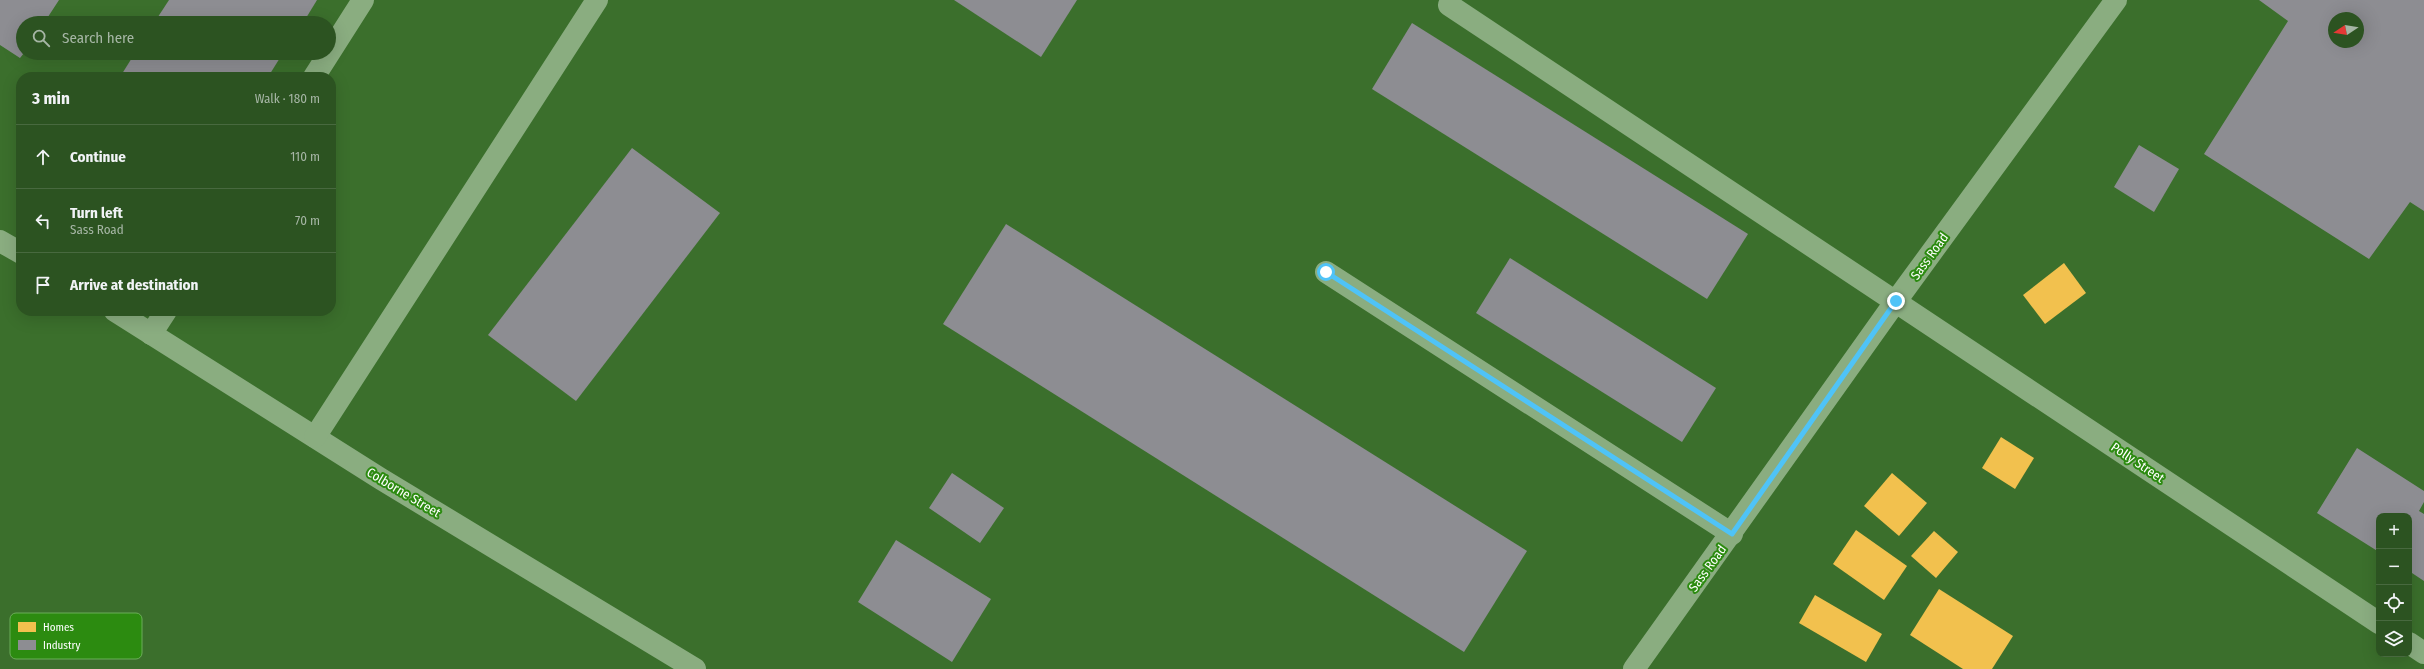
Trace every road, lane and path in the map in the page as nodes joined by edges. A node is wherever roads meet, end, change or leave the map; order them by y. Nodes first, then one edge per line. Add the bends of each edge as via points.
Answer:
1 (363, 0) edge
2 (597, 0) edge
3 (2116, 0) edge
4 (1449, 5) dead end
5 (336, 42) edge
6 (325, 60) edge
7 (317, 72) edge
8 (0, 241) edge
9 (16, 250) edge
10 (1326, 272) dead end
11 (1896, 301) junction
12 (123, 316) edge
13 (163, 316) edge
14 (151, 334) junction
15 (315, 437) junction
16 (1732, 534) junction
17 (2376, 621) edge
18 (2412, 645) edge
19 (2424, 653) edge
20 (695, 669) edge
21 (1634, 669) edge

1 - 5 street
2 - 15 street
3 - 11 street, Sass Road
4 - 11 street, Polly Street
6 - 7 street
8 - 9 street
10 - 16 street
11 - 16 street, Sass Road
11 - 17 street, Polly Street
12 - 14 street, Colborne Street
13 - 14 street
14 - 15 street, Colborne Street
15 - 20 street, Colborne Street
16 - 21 street, Sass Road
18 - 19 street

